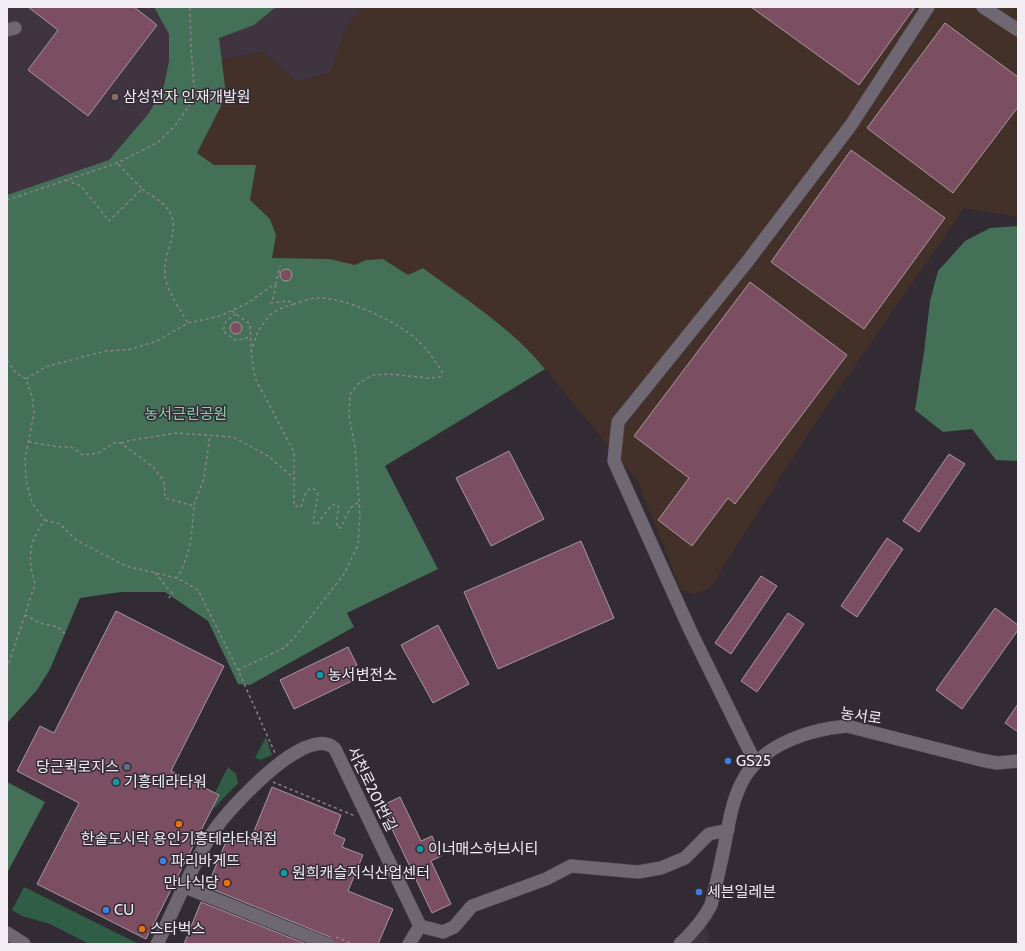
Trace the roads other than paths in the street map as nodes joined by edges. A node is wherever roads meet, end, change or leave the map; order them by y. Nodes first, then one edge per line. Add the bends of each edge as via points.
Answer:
1 (928, 7) edge
2 (983, 7) edge
3 (1018, 30) edge
4 (1018, 760) edge
5 (755, 762) junction
6 (728, 830) junction
7 (185, 887) junction
8 (420, 926) junction
9 (7, 933) edge
10 (24, 944) edge
11 (157, 944) edge
12 (327, 944) edge
13 (409, 944) edge
14 (680, 944) edge

1 - 5 street via 851,125 618,422 614,461 690,630
2 - 3 street
4 - 5 street, 농서로 via 997,763 981,760 847,726 805,733
5 - 6 street, 농서로 via 737,793
6 - 8 street via 709,834 685,858 661,868 638,872 571,866 546,879 472,906 454,927 443,932
6 - 14 street, 농서로 via 711,905 694,934
7 - 8 street, 서천로201번길 via 212,834 248,791 293,754 310,746 326,744 335,749
7 - 11 street, 서천로201번길
7 - 12 street
8 - 13 street
9 - 10 street

